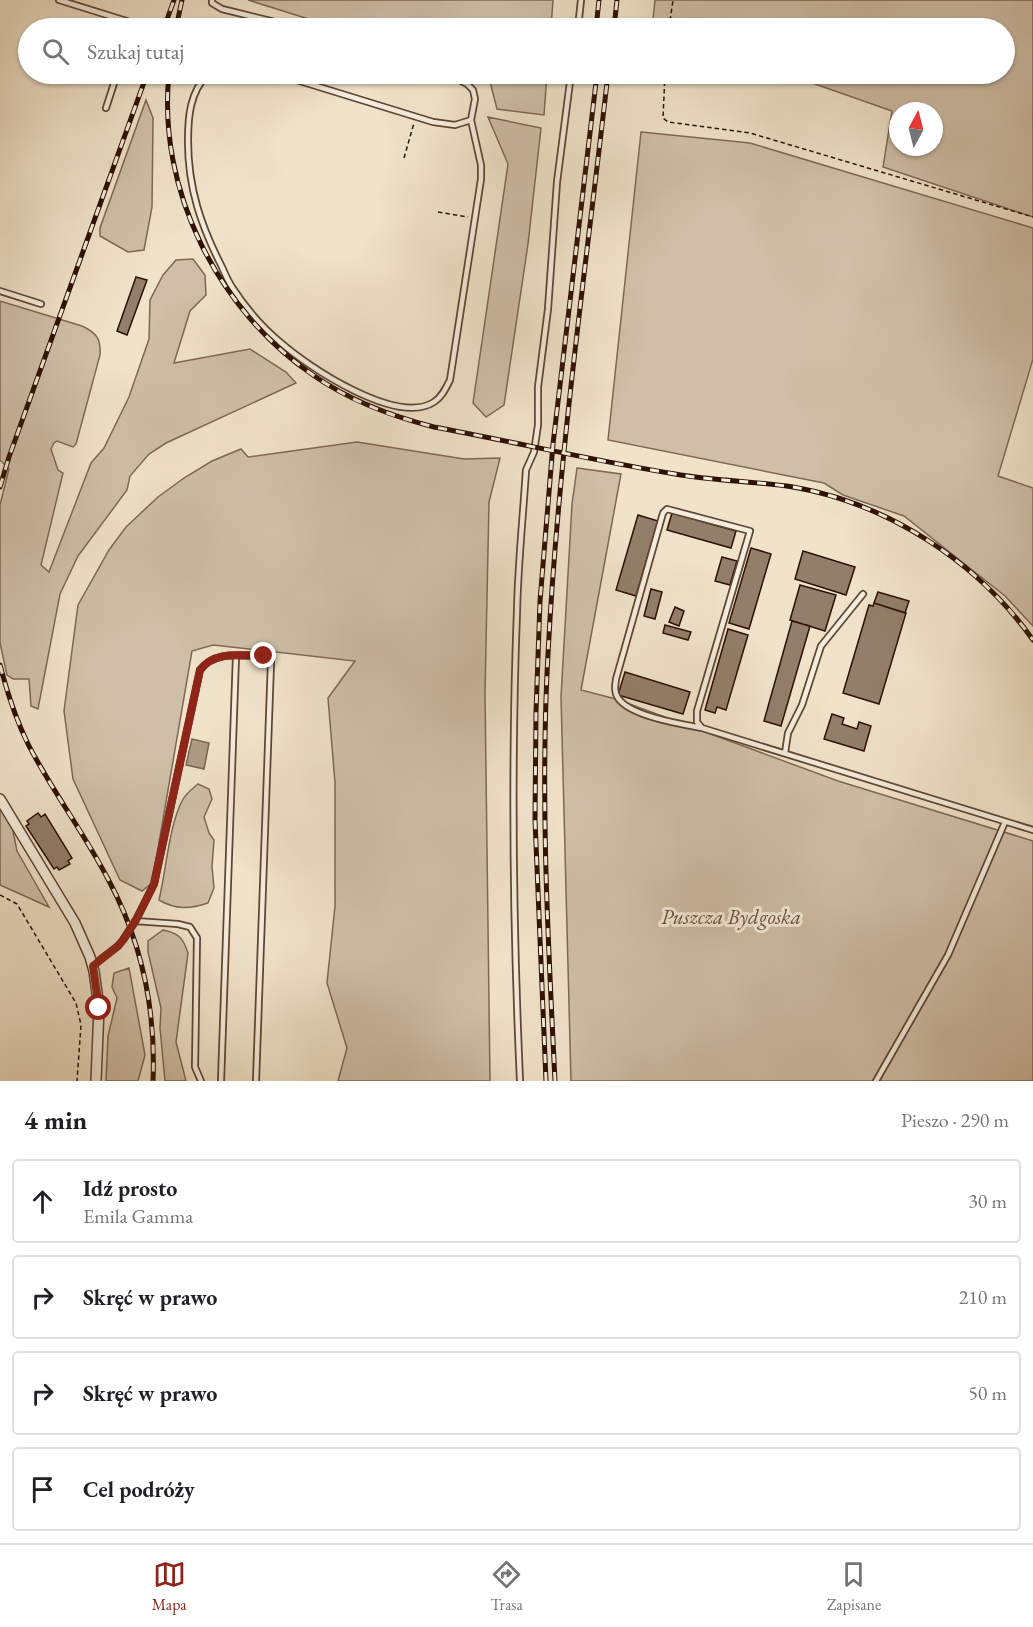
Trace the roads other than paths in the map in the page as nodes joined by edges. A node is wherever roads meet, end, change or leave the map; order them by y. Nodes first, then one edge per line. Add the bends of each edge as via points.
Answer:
1 (59, 0) edge
2 (212, 0) edge
3 (581, 0) edge
4 (117, 18) edge
5 (258, 18) edge
6 (579, 18) edge
7 (114, 84) edge
8 (199, 84) edge
9 (309, 84) edge
10 (467, 84) edge
11 (571, 84) edge
12 (106, 108) dead end
13 (471, 120) junction
14 (0, 291) edge
15 (41, 304) dead end
16 (863, 594) dead end
17 (237, 656) junction
18 (702, 728) junction
19 (785, 753) junction
20 (0, 799) edge
21 (1005, 822) junction
22 (1033, 830) edge
23 (135, 921) junction
24 (93, 966) junction
25 (96, 1081) edge
26 (201, 1081) edge
27 (221, 1081) edge
28 (256, 1081) edge
29 (520, 1081) edge
30 (876, 1081) edge

1 - 4 lane
2 - 5 lane via 222,9
3 - 6 lane
7 - 12 lane
8 - 13 lane via 188,119 194,202 231,286 262,326 302,360 346,387 404,408 433,403 450,380 481,165
9 - 13 lane via 433,122 455,125
10 - 13 lane via 476,99
11 - 29 lane via 556,182 538,425 534,452 526,470 517,609 513,786
14 - 15 lane
16 - 19 lane via 821,646 802,705 788,733
17 - 23 lane via 213,658 200,670 154,884
17 - 27 lane
17 - 28 lane via 264,656 271,662
18 - 18 lane via 697,722 697,711 750,531 667,509 615,689 624,705 672,723
18 - 19 lane
19 - 21 lane
20 - 24 street via 75,923
21 - 22 lane
21 - 30 lane via 948,955
23 - 24 lane via 118,946
23 - 26 lane via 190,927 197,938 195,1067
24 - 25 street via 99,1008

